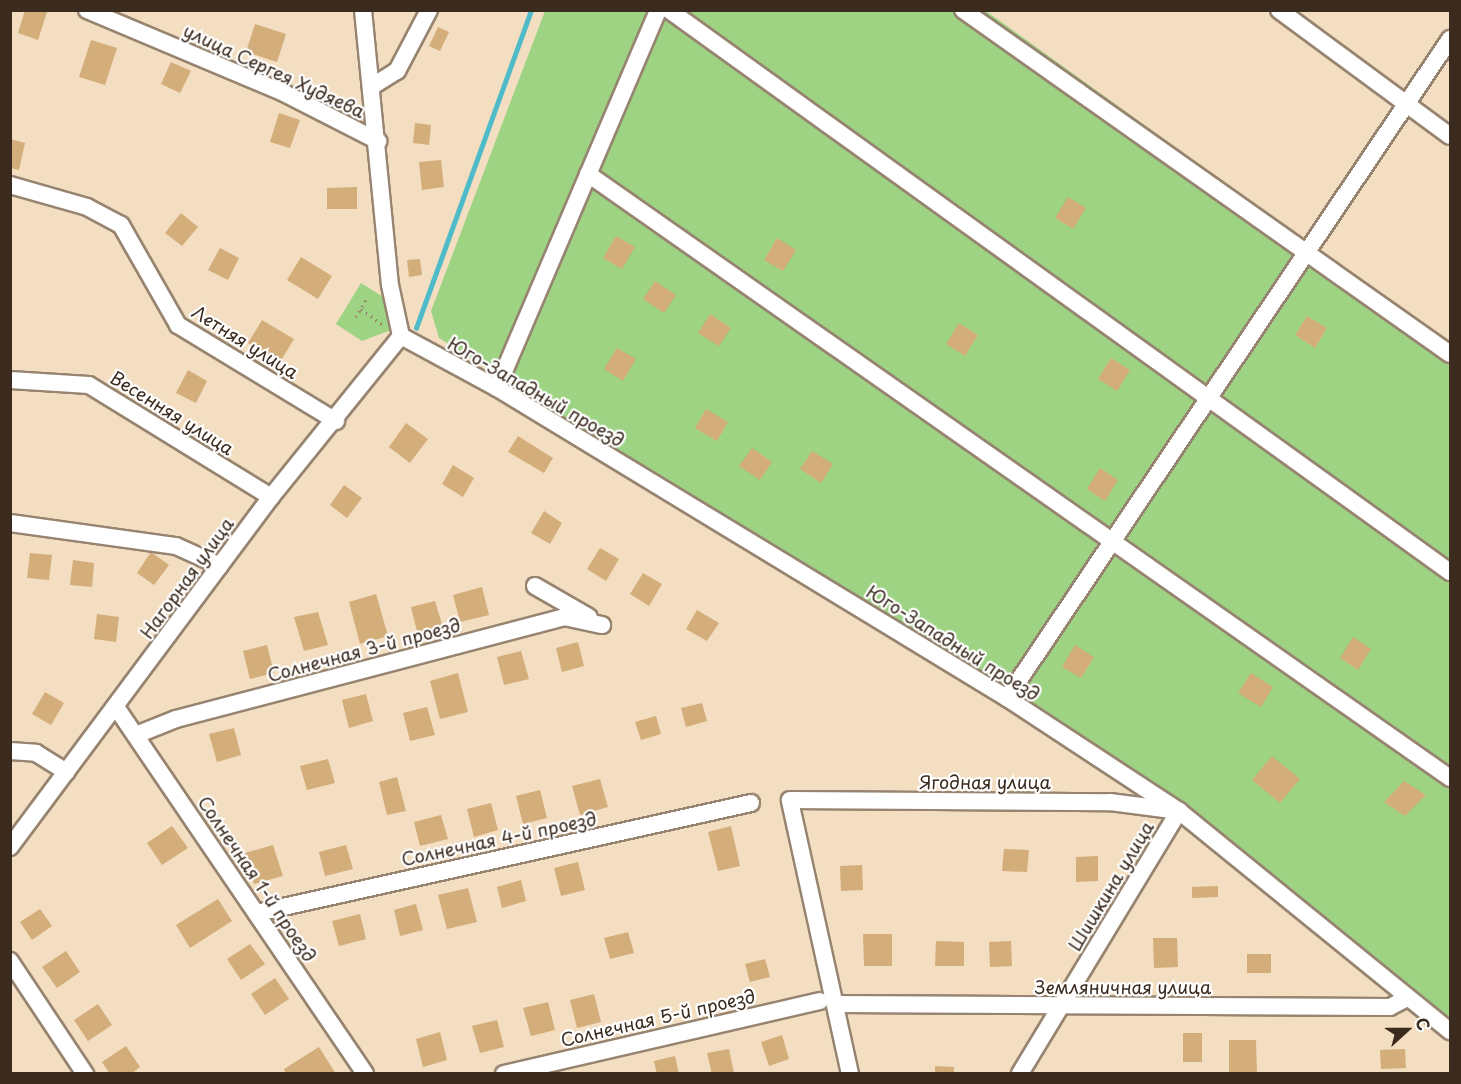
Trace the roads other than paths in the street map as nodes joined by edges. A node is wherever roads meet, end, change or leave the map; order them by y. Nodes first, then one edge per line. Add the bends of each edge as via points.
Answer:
1 (87, 10) edge
2 (363, 10) edge
3 (429, 10) edge
4 (658, 10) edge
5 (669, 10) edge
6 (963, 10) edge
7 (1279, 10) edge
8 (1450, 39) edge
9 (371, 87) junction
10 (1407, 104) junction
11 (1450, 136) edge
12 (378, 141) junction
13 (588, 174) junction
14 (10, 185) edge
15 (1306, 253) junction
16 (401, 336) junction
17 (1450, 354) edge
18 (10, 380) edge
19 (497, 388) junction
20 (1208, 399) junction
21 (336, 421) junction
22 (271, 497) junction
23 (10, 523) edge
24 (1112, 542) junction
25 (220, 566) junction
26 (1450, 572) edge
27 (535, 586) dead end
28 (1007, 698) junction
29 (116, 707) junction
30 (136, 735) junction
31 (10, 751) edge
32 (66, 772) junction
33 (1450, 778) edge
34 (751, 803) dead end
35 (1179, 811) junction
36 (10, 847) edge
37 (256, 913) junction
38 (10, 961) edge
39 (1407, 998) junction
40 (828, 1002) junction
41 (1061, 1006) junction
42 (1450, 1031) edge
43 (85, 1074) edge
44 (365, 1074) edge
45 (504, 1074) edge
46 (850, 1074) edge
47 (1020, 1074) edge

1 - 12 street, улица Сергея Худяева via 284,93
2 - 9 street
3 - 9 street via 397,71
4 - 13 street
5 - 20 street
6 - 15 street
7 - 10 street
8 - 10 street
9 - 12 street
10 - 11 street
10 - 15 street
12 - 16 street via 390,285
13 - 19 street
13 - 24 street
14 - 21 street, Летняя улица via 87,207 121,225 178,325
15 - 17 street
15 - 20 street
16 - 19 street, Юго-Западный проезд
16 - 21 street, Нагорная улица
18 - 22 street, Весенняя улица via 88,385
19 - 28 street, Юго-Западный проезд
20 - 24 street
20 - 26 street
21 - 22 street, Нагорная улица
22 - 25 street, Нагорная улица
23 - 25 street via 176,546
24 - 28 street
24 - 33 street
25 - 29 street, Нагорная улица
27 - 30 street, Солнечная 3-й проезд via 602,625 564,617 176,719
28 - 35 street, Юго-Западный проезд
29 - 30 street, Солнечная 1-й проезд
29 - 32 street, Нагорная улица
30 - 37 street, Солнечная 1-й проезд
31 - 32 street via 36,753
32 - 36 street, Нагорная улица
34 - 37 street, Солнечная 4-й проезд
35 - 39 street, Юго-Западный проезд
35 - 40 street, Ягодная улица via 1110,802 790,800
35 - 41 street, Шишкина улица
37 - 44 street, Солнечная 1-й проезд
38 - 43 street
39 - 41 street, Земляничная улица via 1390,1007
39 - 42 street, Юго-Западный проезд
40 - 41 street, Земляничная улица
40 - 45 street, Солнечная 5-й проезд
40 - 46 street
41 - 47 street, Шишкина улица

